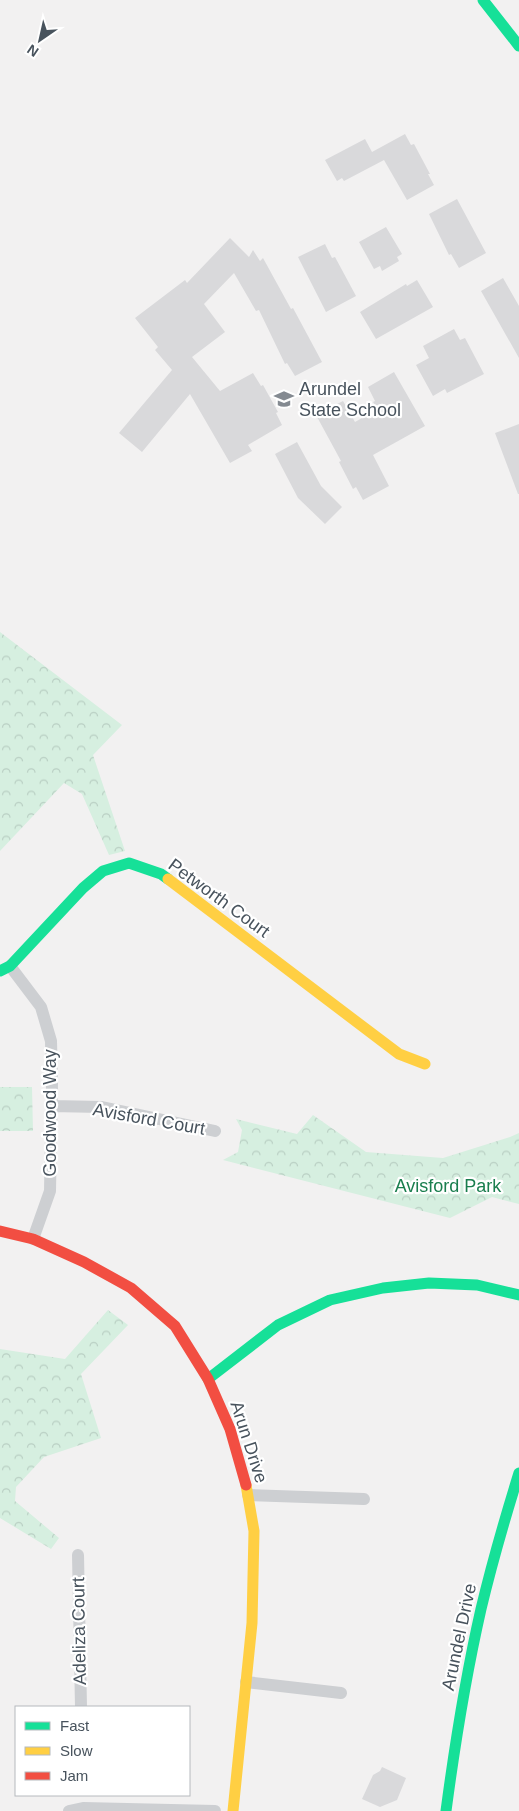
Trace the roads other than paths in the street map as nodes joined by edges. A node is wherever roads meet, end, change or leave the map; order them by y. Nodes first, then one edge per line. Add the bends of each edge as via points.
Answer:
1 (483, 0) edge
2 (519, 46) edge
3 (5, 968) edge
4 (424, 1064) dead end
5 (52, 1106) junction
6 (216, 1131) dead end
7 (0, 1231) edge
8 (33, 1239) junction
9 (519, 1295) edge
10 (208, 1379) junction
11 (519, 1473) edge
12 (248, 1495) junction
13 (364, 1499) dead end
14 (78, 1555) dead end
15 (246, 1682) junction
16 (341, 1694) dead end
17 (81, 1706) edge
18 (83, 1801) edge
19 (69, 1811) edge
20 (215, 1811) edge
21 (233, 1811) edge
22 (446, 1811) edge

1 - 2 street
3 - 4 street, Petworth Court via 103,871 129,863 161,874 399,1054
3 - 5 street, Goodwood Way via 41,1007 51,1041
5 - 6 street, Avisford Court via 102,1107
5 - 8 street, Goodwood Way via 50,1191
7 - 8 street, Arun Drive
8 - 10 street, Arun Drive via 131,1288 175,1326
9 - 10 street via 478,1285 429,1283 384,1288 330,1300 278,1325
10 - 12 street, Arun Drive via 230,1429 246,1477
11 - 22 street, Arundel Drive via 497,1544 474,1642
12 - 13 street
12 - 15 street, Arun Drive via 254,1530 252,1623
14 - 17 street, Adeliza Court
15 - 16 street
15 - 21 street, Arun Drive
18 - 19 street
18 - 20 street

